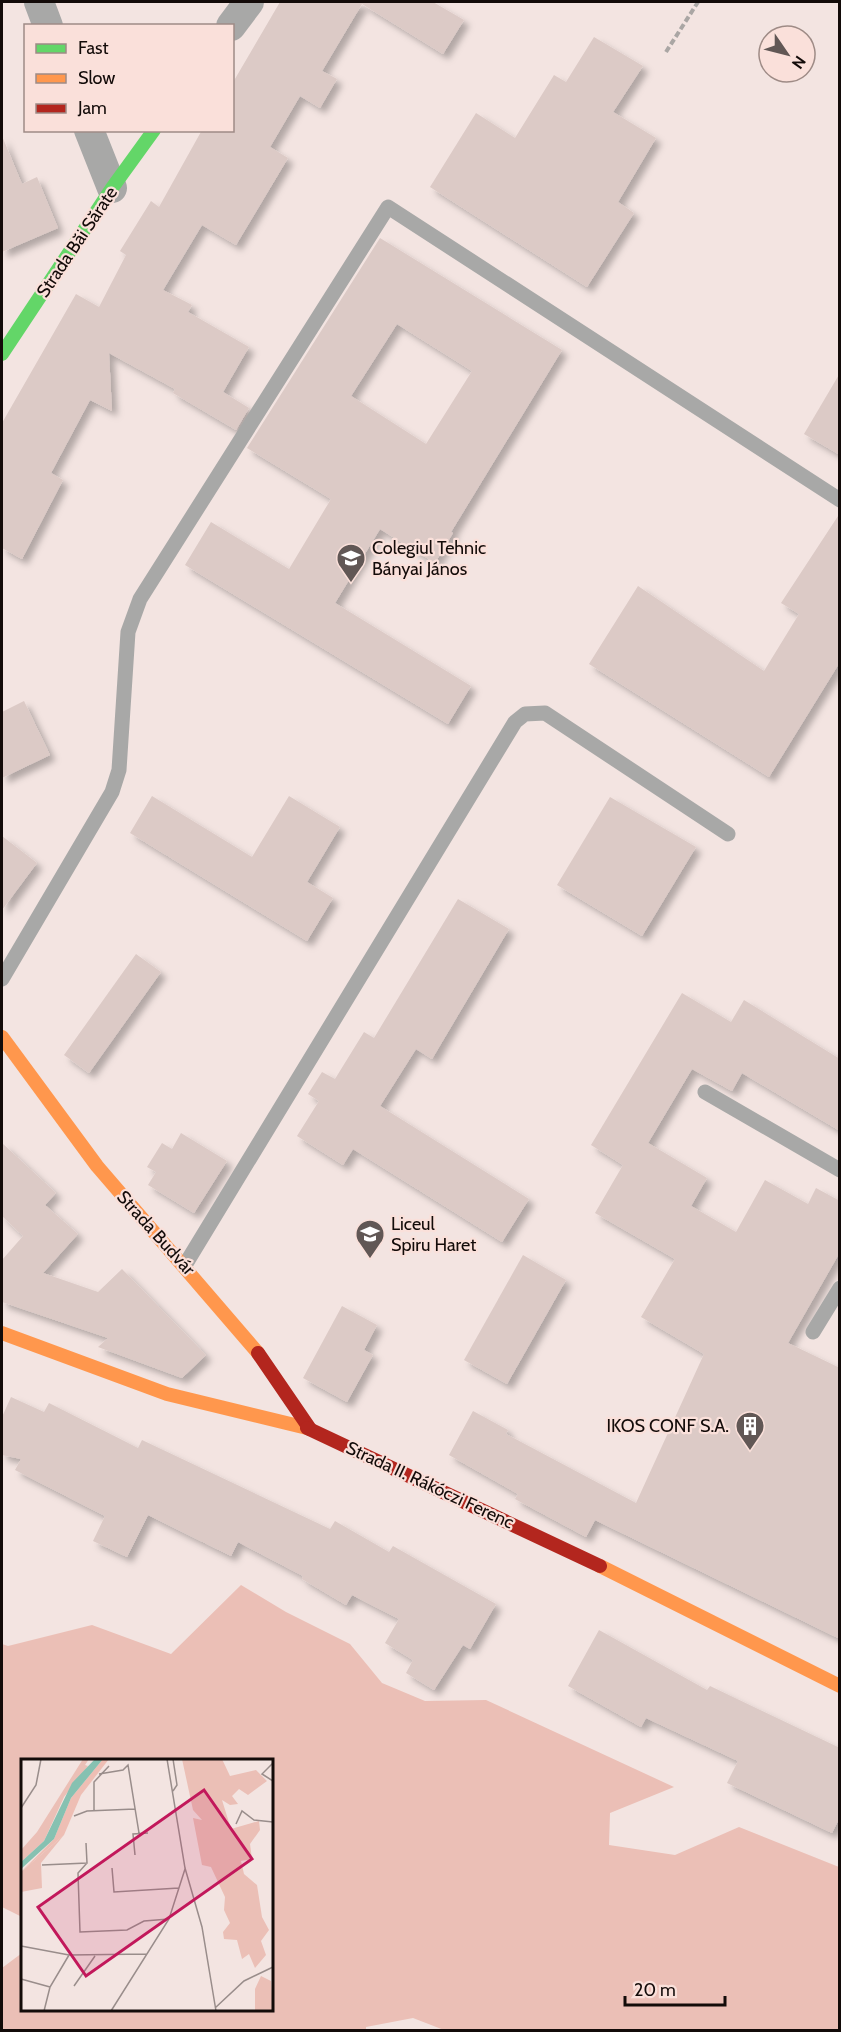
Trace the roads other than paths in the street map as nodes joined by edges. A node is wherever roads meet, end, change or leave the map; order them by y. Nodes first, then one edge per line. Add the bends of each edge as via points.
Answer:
1 (39, 2) edge
2 (249, 2) edge
3 (47, 24) edge
4 (232, 24) edge
5 (90, 132) edge
6 (153, 132) edge
7 (112, 188) junction
8 (2, 354) edge
9 (840, 500) edge
10 (728, 834) dead end
11 (2, 979) edge
12 (2, 1037) edge
13 (705, 1092) dead end
14 (840, 1170) edge
15 (185, 1265) junction
16 (840, 1288) edge
17 (813, 1332) dead end
18 (2, 1333) edge
19 (310, 1429) junction
20 (840, 1686) edge

1 - 3 street
2 - 4 street
5 - 7 street
6 - 7 main road, Strada Băi Sărate
7 - 8 main road, Strada Băi Sărate
9 - 11 lane via 388,207 140,599 128,632 119,770 112,792
10 - 15 lane via 545,713 525,714 509,732
12 - 15 main road, Strada Budvár via 97,1166
13 - 14 lane
15 - 19 main road, Strada Budvár via 249,1339
16 - 17 lane
18 - 19 main road, Strada II. Rákóczi Ferenc via 167,1394
19 - 20 main road, Strada II. Rákóczi Ferenc via 564,1548

